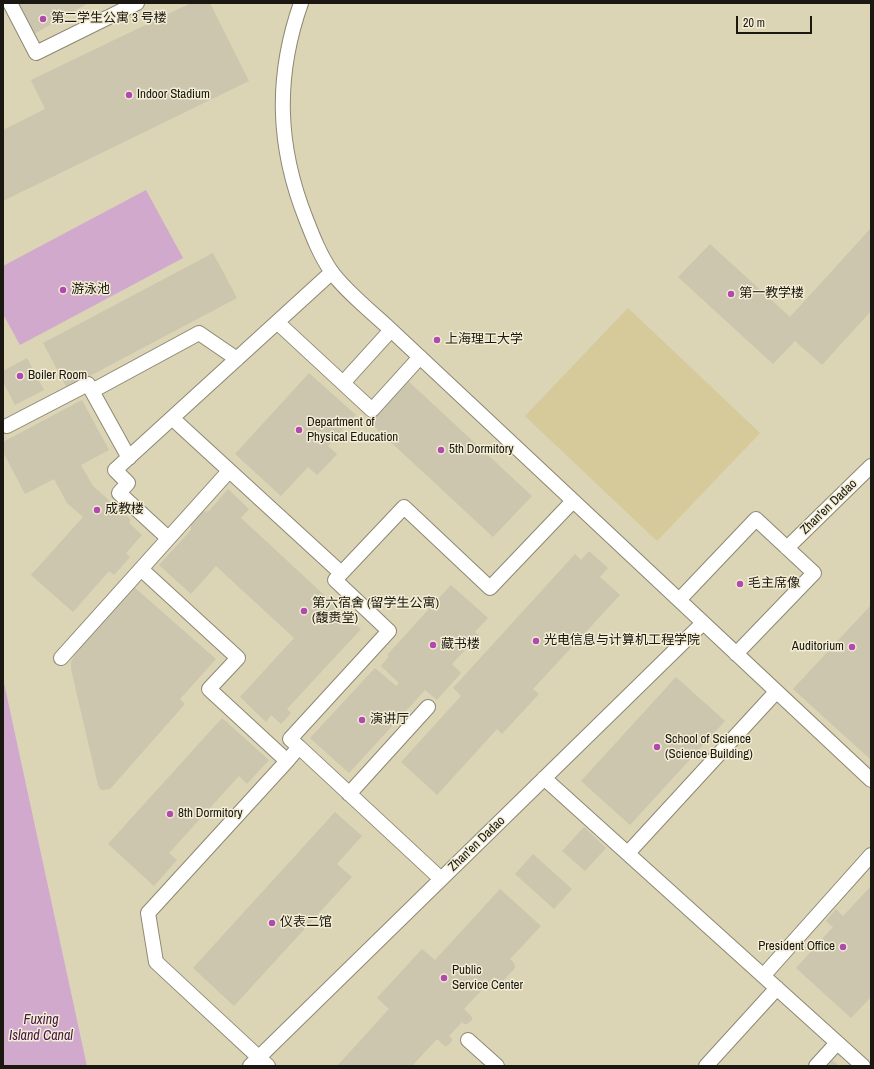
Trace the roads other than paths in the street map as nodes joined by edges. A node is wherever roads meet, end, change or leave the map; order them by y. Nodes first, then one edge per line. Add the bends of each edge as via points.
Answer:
1 (10, 3) edge
2 (137, 3) edge
3 (300, 3) edge
4 (332, 272) junction
5 (277, 322) junction
6 (391, 330) junction
7 (420, 357) junction
8 (237, 359) junction
9 (343, 382) junction
10 (92, 391) junction
11 (172, 418) junction
12 (7, 426) dead end
13 (129, 458) junction
14 (871, 466) edge
15 (229, 471) junction
16 (573, 501) junction
17 (168, 538) junction
18 (787, 548) junction
19 (141, 569) junction
20 (342, 573) junction
21 (679, 600) junction
22 (703, 623) junction
23 (736, 654) junction
24 (61, 658) dead end
25 (776, 692) junction
26 (428, 707) dead end
27 (299, 747) junction
28 (287, 761) junction
29 (544, 778) junction
30 (871, 780) edge
31 (349, 794) junction
32 (628, 853) junction
33 (871, 855) edge
34 (441, 879) junction
35 (763, 976) junction
36 (777, 988) junction
37 (468, 1040) dead end
38 (837, 1043) junction
39 (865, 1062) edge
40 (259, 1063) edge
41 (497, 1066) edge
42 (706, 1066) edge
43 (816, 1066) edge

1 - 2 lane via 36,53
3 - 4 lane via 289,40 284,74 284,135 297,198 322,257
4 - 5 lane
4 - 6 lane
5 - 8 lane
5 - 9 lane
6 - 7 lane
6 - 9 lane
7 - 9 lane via 372,410
7 - 16 lane
8 - 10 lane via 199,333
8 - 11 lane
10 - 12 lane via 88,384
10 - 13 lane
11 - 13 lane
11 - 15 lane
13 - 17 lane via 115,470 128,483 119,493
14 - 18 lane, Zhan'en Dadao
15 - 17 lane
15 - 20 lane
16 - 20 lane via 490,588 404,507
16 - 21 lane
17 - 19 lane
18 - 21 lane via 756,519
18 - 23 lane via 814,573
19 - 24 lane
19 - 28 lane via 238,658 209,689
20 - 27 lane via 335,580 388,631 290,739
21 - 22 lane
22 - 23 lane
22 - 29 lane, Zhan'en Dadao
23 - 25 lane
25 - 30 lane
25 - 32 lane
26 - 31 lane
27 - 28 lane
27 - 31 lane
28 - 40 lane via 148,913 156,962
29 - 32 lane
29 - 34 lane, Zhan'en Dadao
31 - 34 lane
32 - 35 lane
33 - 35 lane
34 - 40 lane, Zhan'en Dadao
35 - 36 lane
36 - 38 lane
36 - 42 lane
37 - 41 lane
38 - 39 lane
38 - 43 lane

